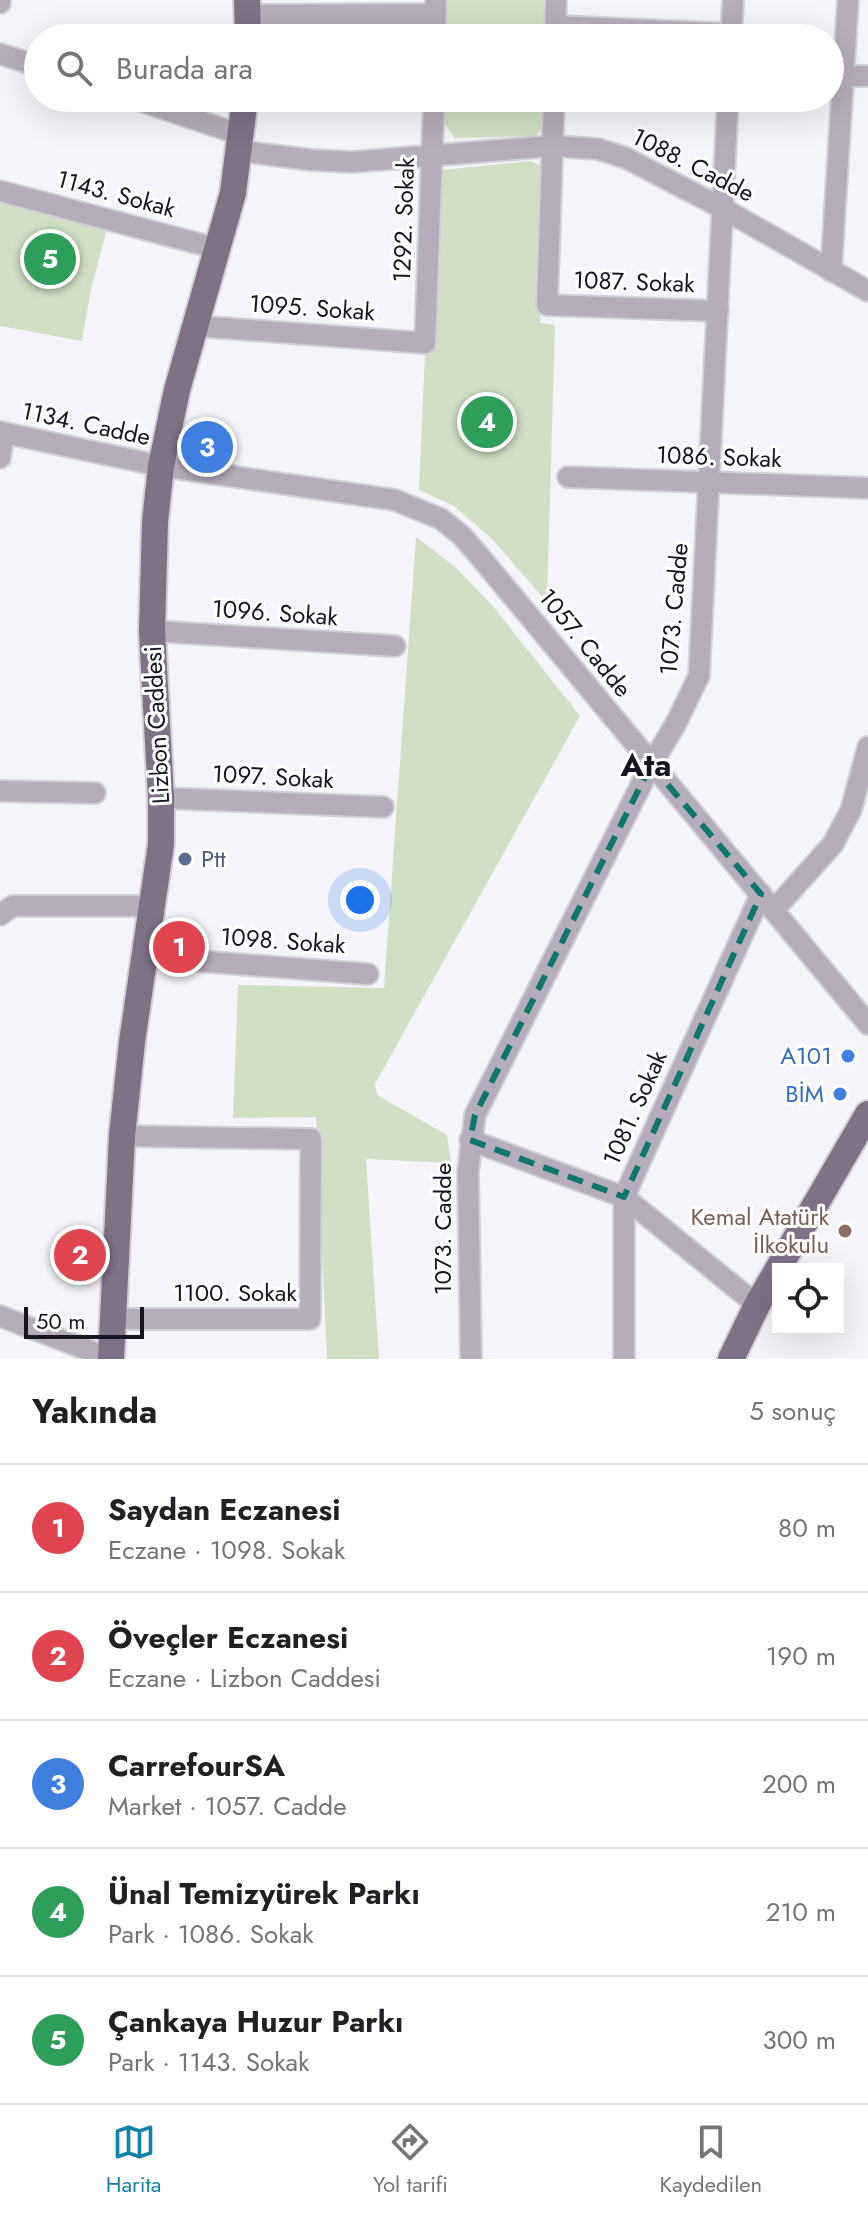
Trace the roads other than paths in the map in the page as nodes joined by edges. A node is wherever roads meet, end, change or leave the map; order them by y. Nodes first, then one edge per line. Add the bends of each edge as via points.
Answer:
1 (556, 0) edge
2 (733, 0) edge
3 (848, 0) edge
4 (436, 7) edge
5 (247, 18) edge
6 (555, 24) edge
7 (732, 24) edge
8 (0, 54) edge
9 (844, 61) edge
10 (24, 62) edge
11 (844, 76) edge
12 (868, 76) edge
13 (165, 112) edge
14 (243, 112) edge
15 (434, 112) edge
16 (553, 112) edge
17 (727, 112) edge
18 (841, 112) edge
19 (239, 143) junction
20 (552, 146) junction
21 (432, 156) junction
22 (0, 191) edge
23 (722, 208) junction
24 (219, 249) junction
25 (831, 271) junction
26 (868, 291) edge
27 (718, 311) junction
28 (196, 326) junction
29 (425, 343) joint
30 (2, 433) edge
31 (0, 458) edge
32 (161, 466) junction
33 (568, 477) dead end
34 (709, 484) junction
35 (868, 488) edge
36 (152, 631) junction
37 (395, 646) dead end
38 (868, 748) edge
39 (651, 765) junction
40 (0, 791) edge
41 (95, 793) dead end
42 (161, 798) junction
43 (383, 807) dead end
44 (761, 894) junction
45 (152, 906) junction
46 (774, 910) junction
47 (0, 915) edge
48 (146, 957) junction
49 (368, 974) dead end
50 (868, 1024) edge
51 (868, 1114) edge
52 (122, 1136) junction
53 (470, 1140) junction
54 (624, 1197) junction
55 (757, 1305) junction
56 (0, 1316) edge
57 (112, 1319) junction
58 (111, 1359) edge
59 (471, 1359) edge
60 (624, 1359) edge
61 (731, 1359) edge

1 - 6 street
2 - 7 street
3 - 9 street
4 - 5 street
8 - 10 street
11 - 12 street
13 - 19 street, 1088. Cadde
14 - 19 main road, Lizbon Caddesi
15 - 21 street, 1292. Sokak
16 - 20 street
17 - 23 street, 1073. Cadde
18 - 25 street
19 - 21 street, 1088. Cadde via 312,160
19 - 24 main road, Lizbon Caddesi
20 - 21 street, 1088. Cadde
20 - 23 street, 1088. Cadde via 598,149 626,158
20 - 27 street, 1087. Sokak via 547,305
21 - 29 street, 1292. Sokak
22 - 24 street, 1143. Sokak
23 - 25 street, 1088. Cadde
23 - 27 street, 1073. Cadde
24 - 28 main road, Lizbon Caddesi
25 - 26 street, 1088. Cadde
27 - 34 street, 1073. Cadde
28 - 29 street, 1095. Sokak
28 - 32 main road, Lizbon Caddesi
30 - 31 street
30 - 32 street, 1134. Cadde
32 - 36 main road, Lizbon Caddesi
32 - 39 street, 1057. Cadde via 371,495 441,519 476,552
33 - 34 street, 1086. Sokak
34 - 35 street, 1086. Sokak
34 - 39 street, 1073. Cadde via 699,676
36 - 37 street, 1096. Sokak
36 - 42 main road, Lizbon Caddesi
38 - 46 street via 851,810 833,844
39 - 44 street, 1057. Cadde
39 - 53 street, 1073. Cadde via 475,1115
40 - 41 street
42 - 43 street, 1097. Sokak
42 - 45 main road, Lizbon Caddesi
44 - 46 street, 1057. Cadde
44 - 54 street, 1081. Sokak
45 - 47 street via 13,906
45 - 48 main road, Lizbon Caddesi
46 - 50 street, 1057. Cadde
48 - 49 street, 1098. Sokak
48 - 52 main road, Lizbon Caddesi
51 - 55 main road
52 - 57 main road, Lizbon Caddesi
52 - 57 street, 1100. Sokak via 311,1139 310,1319
53 - 54 street
53 - 59 street, 1073. Cadde
54 - 55 street
54 - 60 street, 1081. Sokak
55 - 61 main road
56 - 58 street
57 - 58 main road, Lizbon Caddesi

